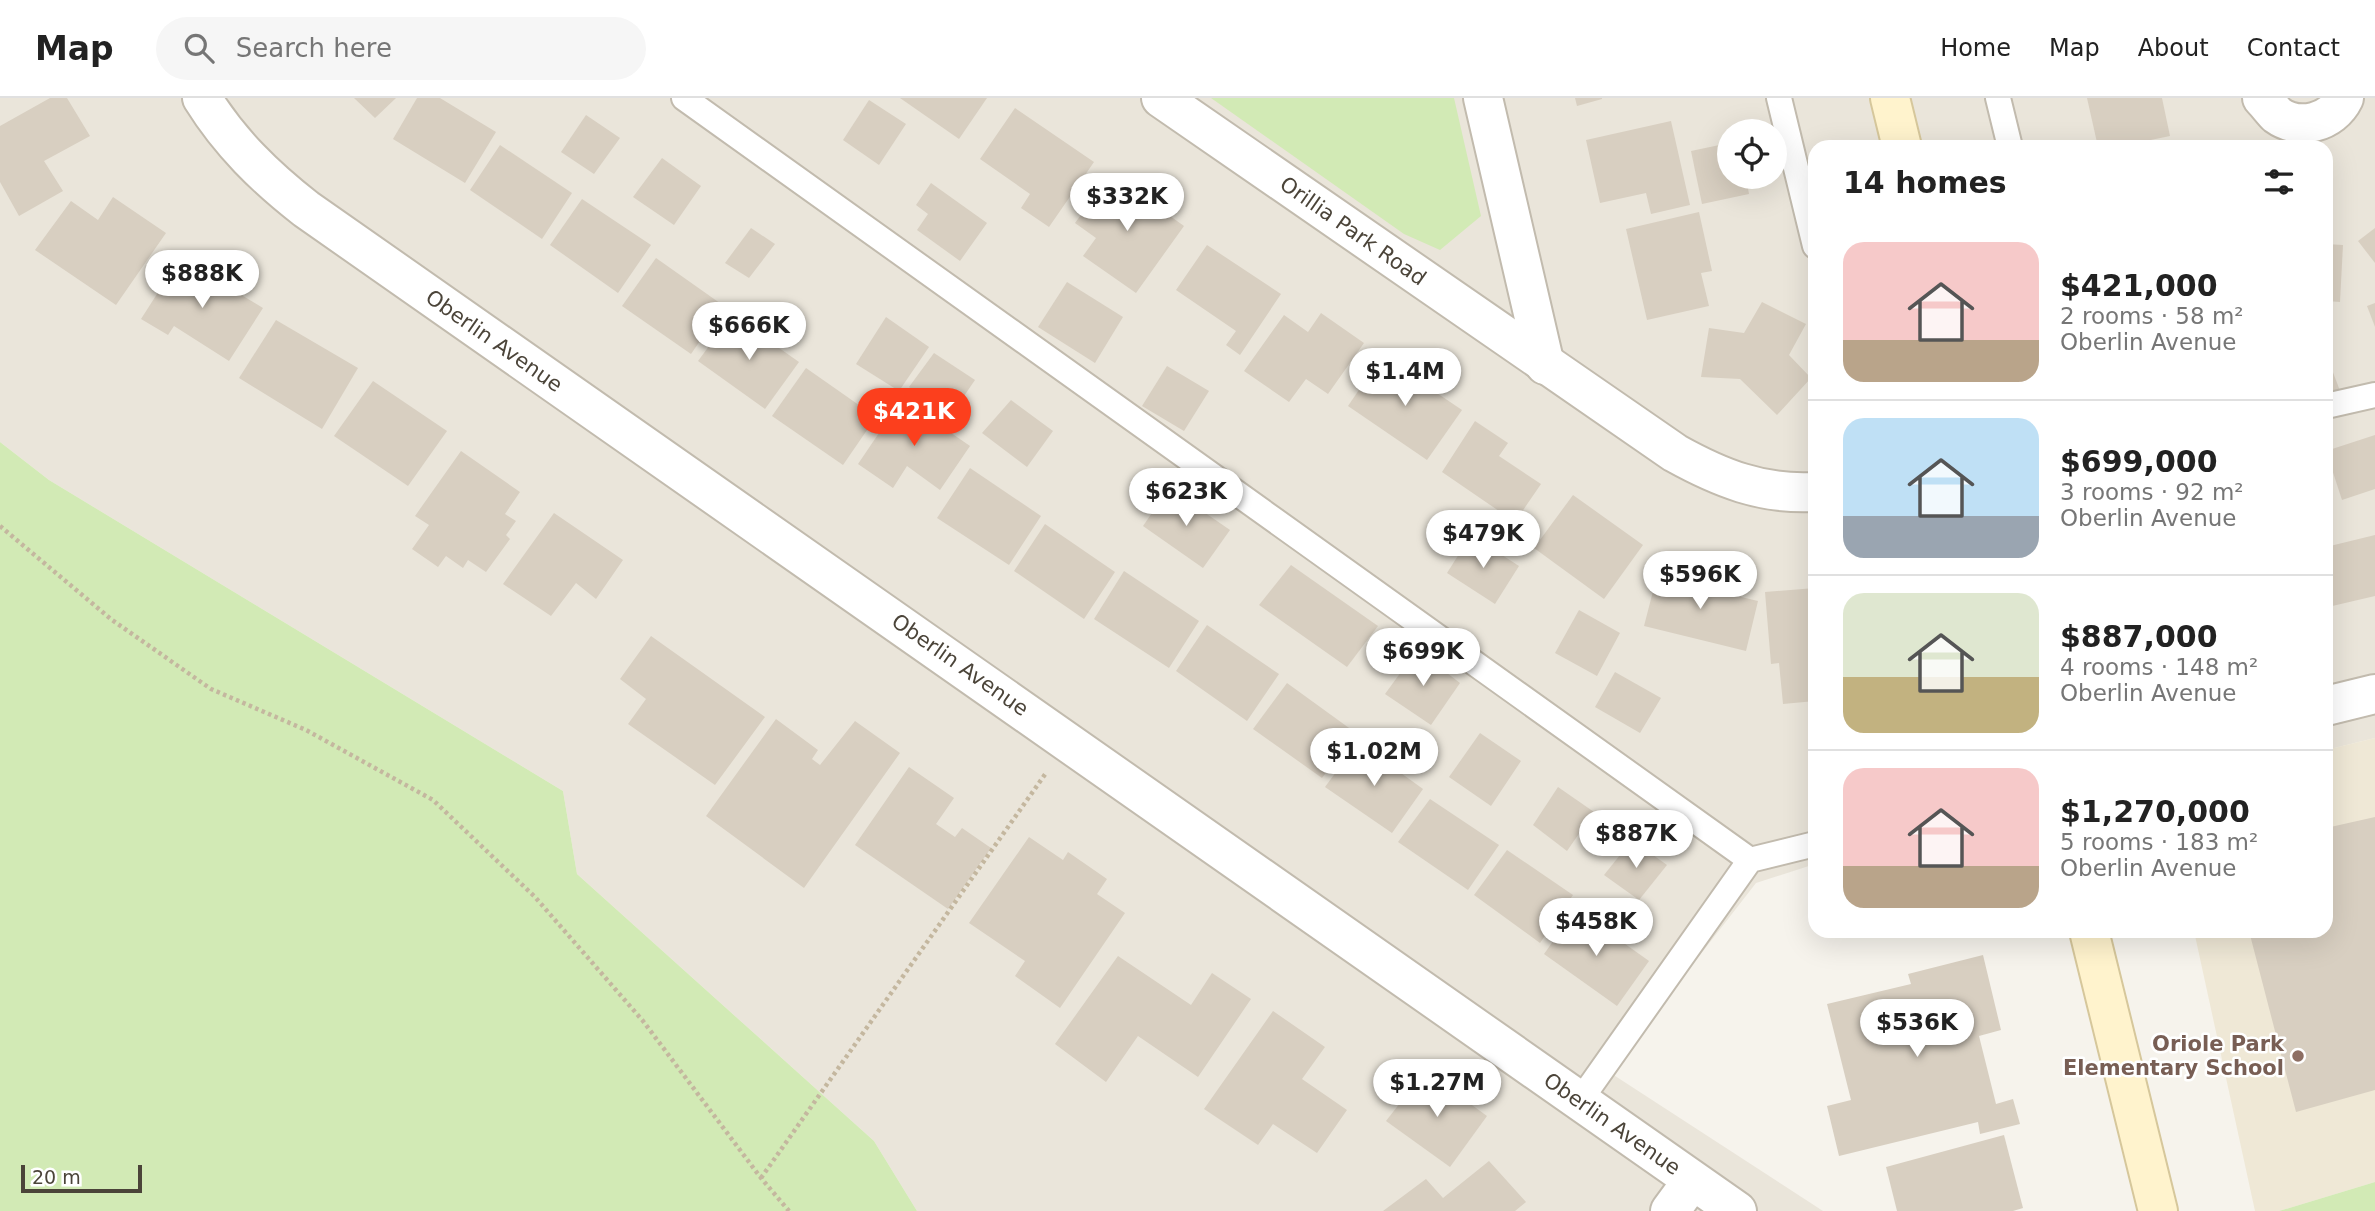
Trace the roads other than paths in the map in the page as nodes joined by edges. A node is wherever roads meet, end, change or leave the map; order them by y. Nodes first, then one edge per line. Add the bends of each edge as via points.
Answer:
1 (202, 98) edge
2 (684, 98) edge
3 (1161, 98) edge
4 (1483, 98) edge
5 (1779, 98) edge
6 (1890, 98) edge
7 (1998, 98) edge
8 (2262, 98) edge
9 (2344, 98) edge
10 (1900, 140) edge
11 (2008, 140) edge
12 (1808, 217) edge
13 (1545, 365) junction
14 (2375, 395) edge
15 (2333, 404) edge
16 (1808, 492) edge
17 (2375, 694) edge
18 (2333, 704) edge
19 (1808, 846) edge
20 (1750, 860) junction
21 (2091, 938) edge
22 (1579, 1102) junction
23 (1692, 1181) junction
24 (1670, 1211) edge
25 (1737, 1211) edge
26 (2158, 1211) edge

1 - 22 street, Oberlin Avenue via 240,151 306,209
2 - 20 lane
3 - 13 street, Orillia Park Road
4 - 13 street
5 - 12 lane
6 - 10 street
7 - 11 lane
8 - 9 street via 2277,115 2293,123 2329,117
13 - 16 street, Orillia Park Road via 1705,470 1748,486
14 - 15 lane
17 - 18 street
19 - 20 lane
20 - 22 lane
21 - 26 street
22 - 23 street, Oberlin Avenue
23 - 24 street
23 - 25 street, Oberlin Avenue

